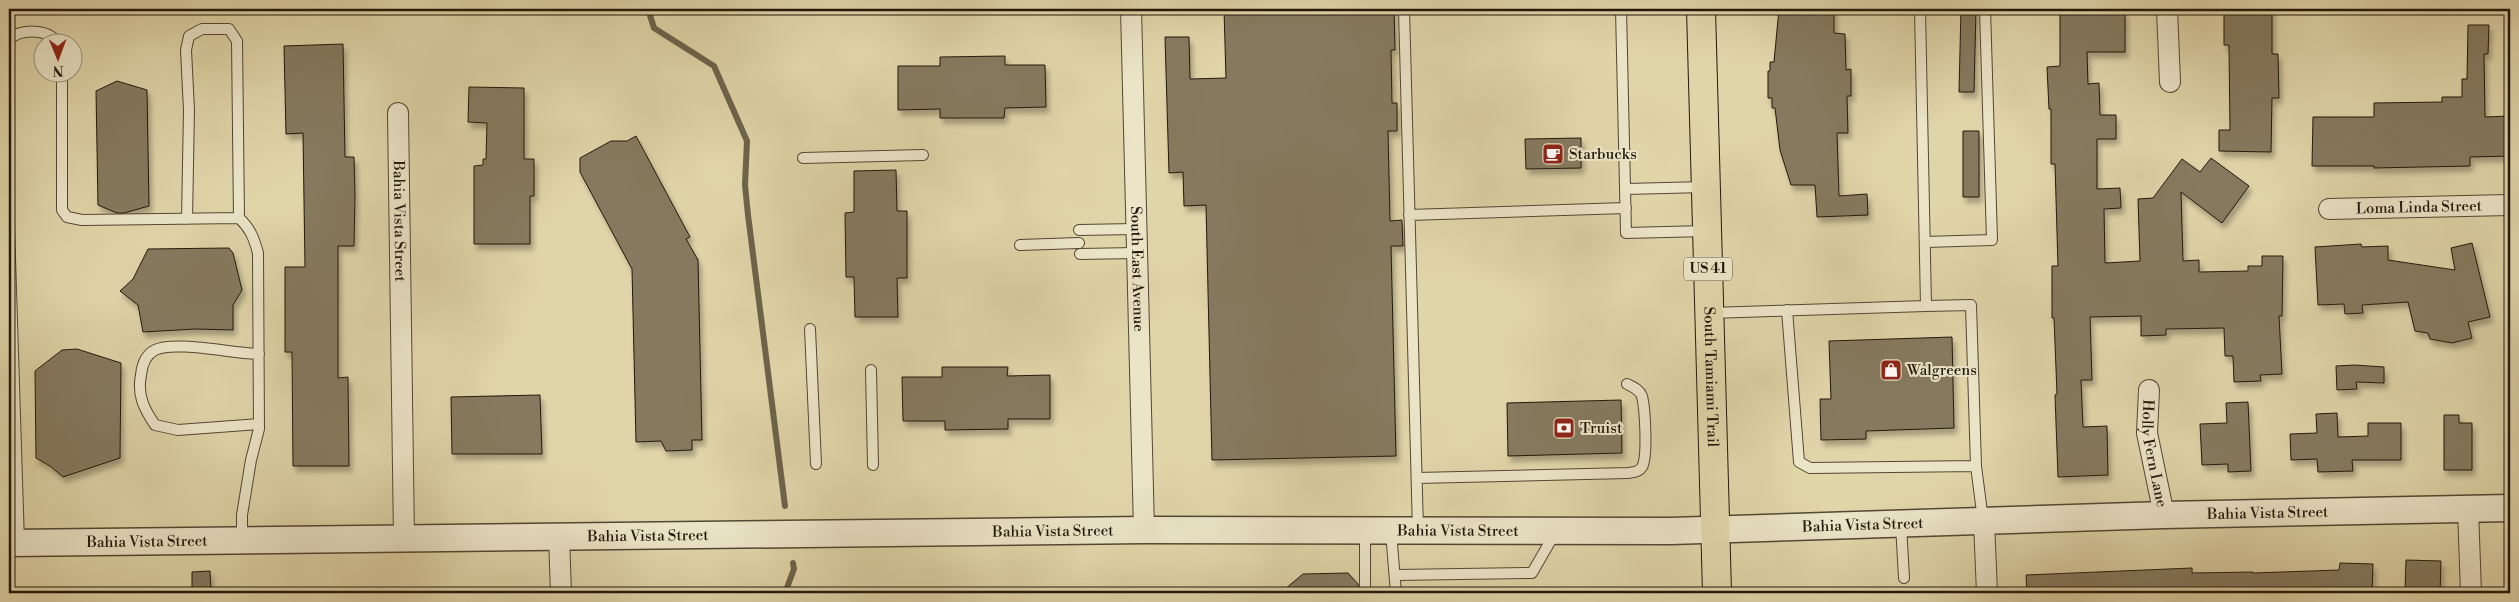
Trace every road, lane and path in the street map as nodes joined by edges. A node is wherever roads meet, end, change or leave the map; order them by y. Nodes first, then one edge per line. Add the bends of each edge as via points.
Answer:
1 (1131, 9) edge
2 (1404, 9) edge
3 (1621, 9) edge
4 (1702, 9) edge
5 (1920, 9) edge
6 (1984, 9) edge
7 (2167, 9) edge
8 (32, 32) edge
9 (9, 40) edge
10 (62, 82) edge
11 (2170, 82) dead end
12 (398, 113) dead end
13 (923, 156) dead end
14 (803, 158) dead end
15 (1706, 187) junction
16 (1626, 189) junction
17 (2510, 204) edge
18 (1626, 208) junction
19 (2329, 209) dead end
20 (1410, 215) junction
21 (187, 218) junction
22 (239, 218) junction
23 (9, 226) edge
24 (1136, 229) junction
25 (1079, 230) dead end
26 (1707, 231) junction
27 (1925, 242) junction
28 (1079, 243) dead end
29 (1020, 245) dead end
30 (1080, 254) dead end
31 (1136, 254) junction
32 (1926, 306) junction
33 (1787, 310) junction
34 (1710, 313) junction
35 (810, 330) dead end
36 (259, 354) junction
37 (871, 370) dead end
38 (1627, 384) dead end
39 (2149, 390) dead end
40 (259, 424) junction
41 (816, 464) dead end
42 (873, 465) dead end
43 (1976, 466) junction
44 (1417, 478) junction
45 (2510, 508) edge
46 (2468, 509) junction
47 (2164, 515) junction
48 (1984, 521) junction
49 (1901, 525) junction
50 (1144, 530) junction
51 (1715, 530) junction
52 (1365, 531) junction
53 (1391, 531) junction
54 (1418, 531) junction
55 (1556, 531) junction
56 (559, 537) junction
57 (404, 539) junction
58 (242, 540) junction
59 (14, 543) edge
60 (1396, 575) junction
61 (1904, 578) dead end
62 (561, 593) edge
63 (1365, 593) edge
64 (1396, 593) edge
65 (1717, 593) edge
66 (1987, 593) edge
67 (2471, 593) edge

1 - 24 street, South East Avenue
2 - 20 lane
3 - 16 lane
4 - 15 main road, South Tamiami Trail / US 41
5 - 27 lane
6 - 27 lane via 1992,240
7 - 11 street
8 - 9 lane
10 - 21 lane via 62,210 67,217 82,220
12 - 57 street, Bahia Vista Street
13 - 14 lane
15 - 16 lane
15 - 26 main road, South Tamiami Trail / US 41
16 - 18 lane
17 - 19 street, Loma Linda Street
18 - 20 lane
18 - 26 lane via 1626,233
20 - 44 lane
21 - 22 lane
21 - 22 lane via 189,110 186,50 189,36 202,29 229,29 237,41
22 - 36 lane via 248,227 258,253
23 - 59 lane
24 - 25 lane
24 - 31 street, South East Avenue
26 - 34 main road, South Tamiami Trail / US 41
27 - 32 lane
28 - 29 lane
30 - 31 lane
31 - 50 street, South East Avenue
32 - 33 lane
32 - 43 lane via 1971,305
33 - 34 lane
33 - 43 lane via 1799,462 1810,468
34 - 51 main road, South Tamiami Trail / US 41
35 - 41 lane
36 - 40 lane
36 - 40 lane via 181,347 156,350 143,361 139,385 143,407 155,425 178,430
37 - 42 lane
38 - 44 lane via 1636,388 1643,405 1644,465 1639,470 1628,473
39 - 47 street, Holly Fern Lane via 2147,433
40 - 58 lane via 242,515
43 - 48 lane
44 - 54 lane
45 - 46 street, Bahia Vista Street
46 - 47 street, Bahia Vista Street
46 - 67 street
47 - 48 street, Bahia Vista Street
48 - 49 street, Bahia Vista Street
48 - 66 street
49 - 51 street, Bahia Vista Street
49 - 61 lane
50 - 52 street, Bahia Vista Street
50 - 56 street, Bahia Vista Street
51 - 55 street, Bahia Vista Street
51 - 65 main road, South Tamiami Trail / US 41
52 - 53 street, Bahia Vista Street
52 - 63 lane
53 - 54 street, Bahia Vista Street
53 - 60 lane
54 - 55 street, Bahia Vista Street
55 - 60 lane via 1532,573
56 - 57 street, Bahia Vista Street
56 - 62 street
57 - 58 street, Bahia Vista Street
58 - 59 street, Bahia Vista Street
60 - 64 lane

